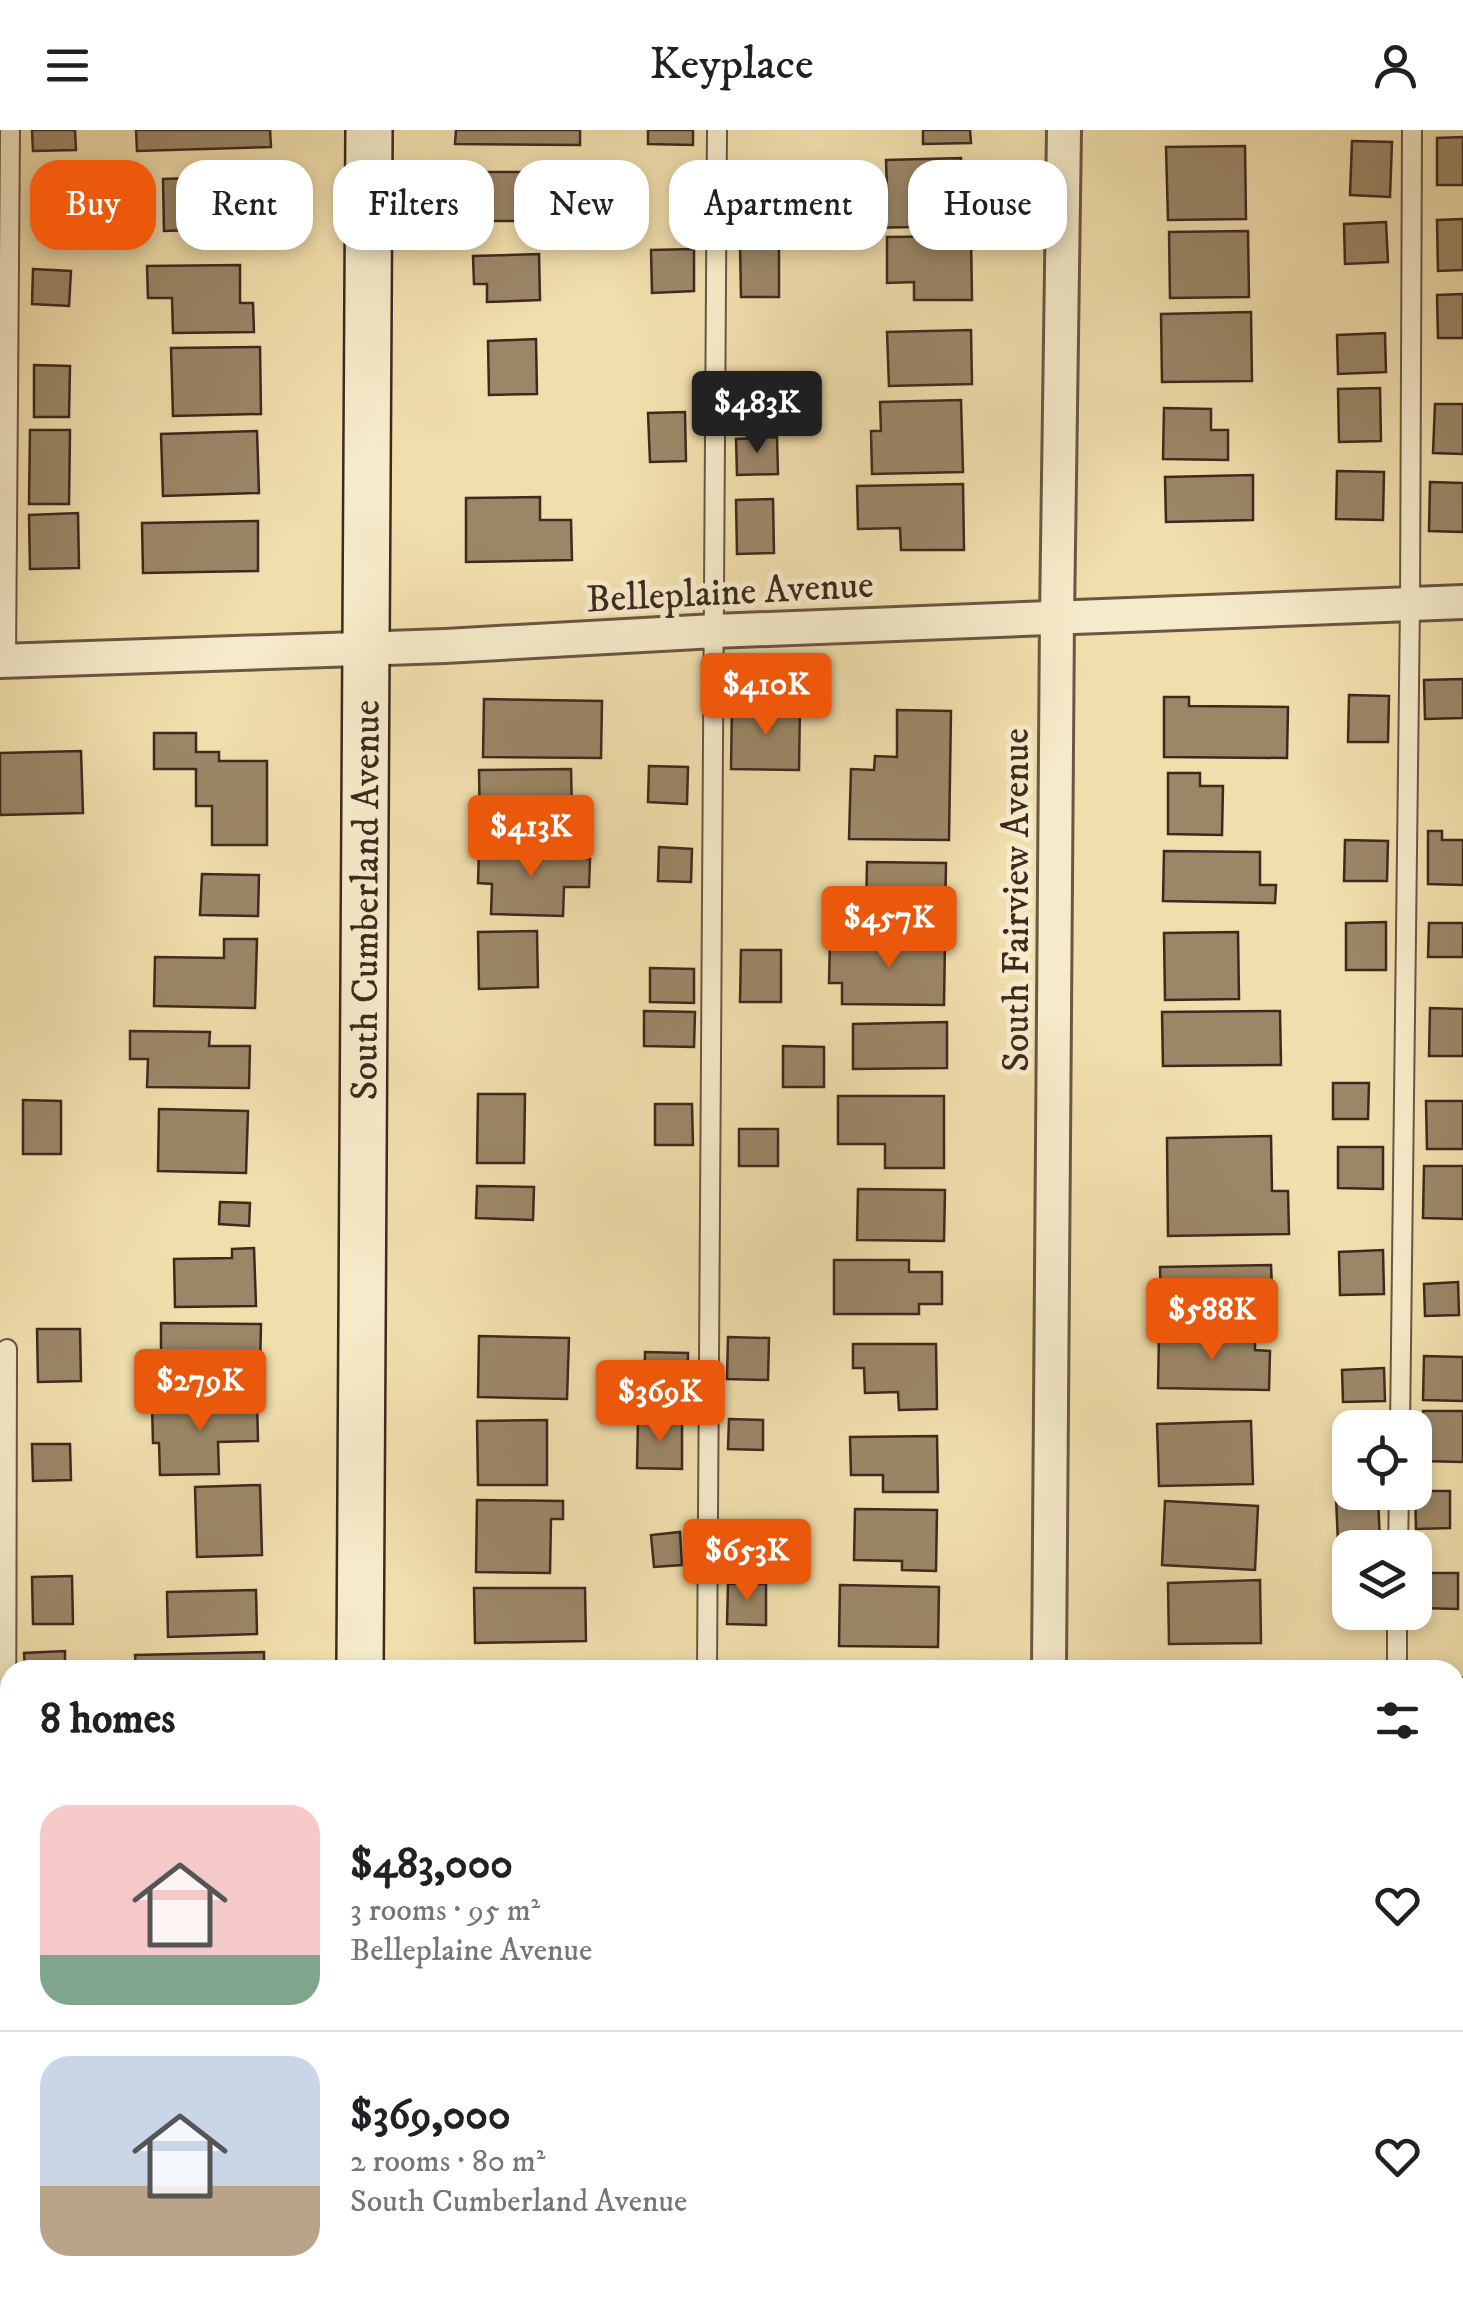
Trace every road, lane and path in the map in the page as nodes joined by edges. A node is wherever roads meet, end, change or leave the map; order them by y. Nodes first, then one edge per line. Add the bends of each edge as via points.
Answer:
1 (10, 130) edge
2 (369, 130) edge
3 (716, 130) edge
4 (1064, 130) edge
5 (1412, 130) edge
6 (1463, 602) edge
7 (1410, 604) junction
8 (1058, 616) junction
9 (715, 631) junction
10 (367, 649) junction
11 (3, 661) edge
12 (6, 1350) dead end
13 (1400, 1410) edge
14 (1398, 1630) edge
15 (6, 1660) edge
16 (360, 1660) edge
17 (707, 1660) edge
18 (1049, 1660) edge
19 (1397, 1660) edge

1 - 11 lane
2 - 10 street, South Cumberland Avenue
3 - 9 lane
4 - 8 street, South Fairview Avenue
5 - 7 lane
6 - 7 street, Belleplaine Avenue
7 - 8 street, Belleplaine Avenue
7 - 13 lane
8 - 9 street, Belleplaine Avenue
8 - 18 street, South Fairview Avenue
9 - 10 street, Belleplaine Avenue
9 - 17 lane
10 - 11 street, Belleplaine Avenue
10 - 16 street, South Cumberland Avenue
12 - 15 lane
14 - 19 lane

